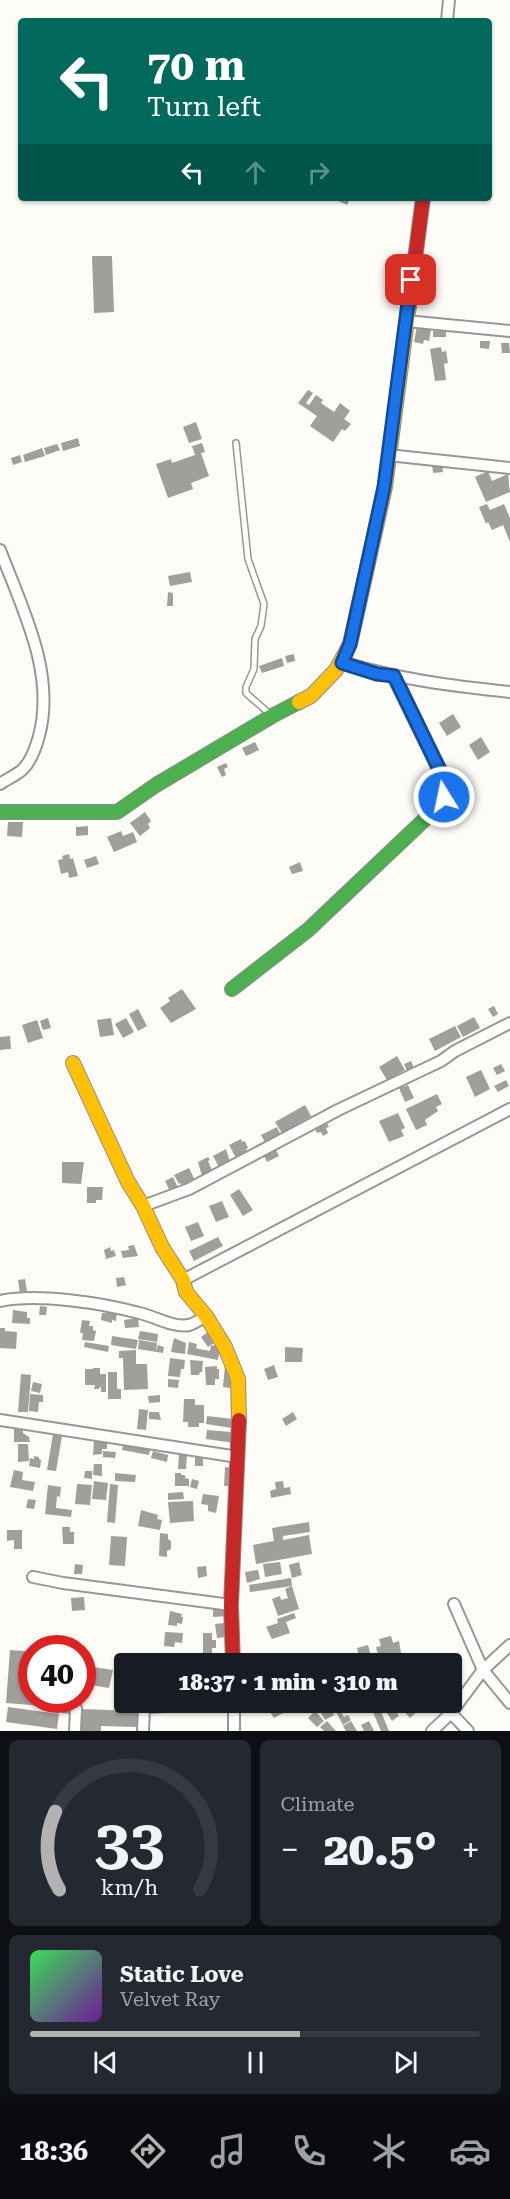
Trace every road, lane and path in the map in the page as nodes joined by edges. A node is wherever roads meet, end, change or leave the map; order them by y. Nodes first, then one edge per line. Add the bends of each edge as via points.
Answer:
1 (449, 0) edge
2 (447, 18) edge
3 (423, 201) edge
4 (406, 321) junction
5 (510, 331) edge
6 (236, 443) dead end
7 (388, 455) junction
8 (510, 468) edge
9 (0, 550) edge
10 (342, 663) junction
11 (394, 676) junction
12 (510, 692) edge
13 (273, 716) junction
14 (0, 784) edge
15 (0, 812) edge
16 (232, 989) dead end
17 (510, 1023) edge
18 (73, 1063) dead end
19 (510, 1109) edge
20 (143, 1206) junction
21 (183, 1280) junction
22 (0, 1301) edge
23 (206, 1316) junction
24 (0, 1420) edge
25 (238, 1457) junction
26 (33, 1577) dead end
27 (454, 1604) dead end
28 (231, 1605) junction
29 (510, 1646) edge
30 (233, 1653) edge
31 (483, 1670) junction
32 (462, 1698) edge
33 (510, 1703) edge
34 (76, 1713) edge
35 (144, 1713) edge
36 (234, 1713) edge
37 (451, 1713) joint
38 (75, 1731) edge
39 (144, 1731) edge
40 (234, 1731) edge
41 (432, 1731) edge
42 (468, 1731) edge

1 - 2 street
3 - 4 street
4 - 5 street
4 - 7 street
6 - 13 lane via 248,559 264,604 255,639 254,669 246,693
7 - 8 street
7 - 10 street via 350,644
9 - 14 street via 43,676 44,702 43,722 31,757 23,769
10 - 11 street
10 - 13 street via 311,696
11 - 12 street
11 - 16 street via 445,781 442,803 308,930
13 - 15 street via 117,812
17 - 20 street via 189,1189
18 - 20 street
19 - 21 street
20 - 21 street
21 - 23 street via 186,1292
22 - 23 street via 20,1297 106,1306 189,1325
23 - 25 street via 238,1379
24 - 25 street
25 - 28 street
26 - 28 street
27 - 31 street
28 - 30 street
29 - 31 street
31 - 32 street
31 - 33 street
34 - 38 street
35 - 39 street
36 - 40 street
37 - 41 street
37 - 42 street

